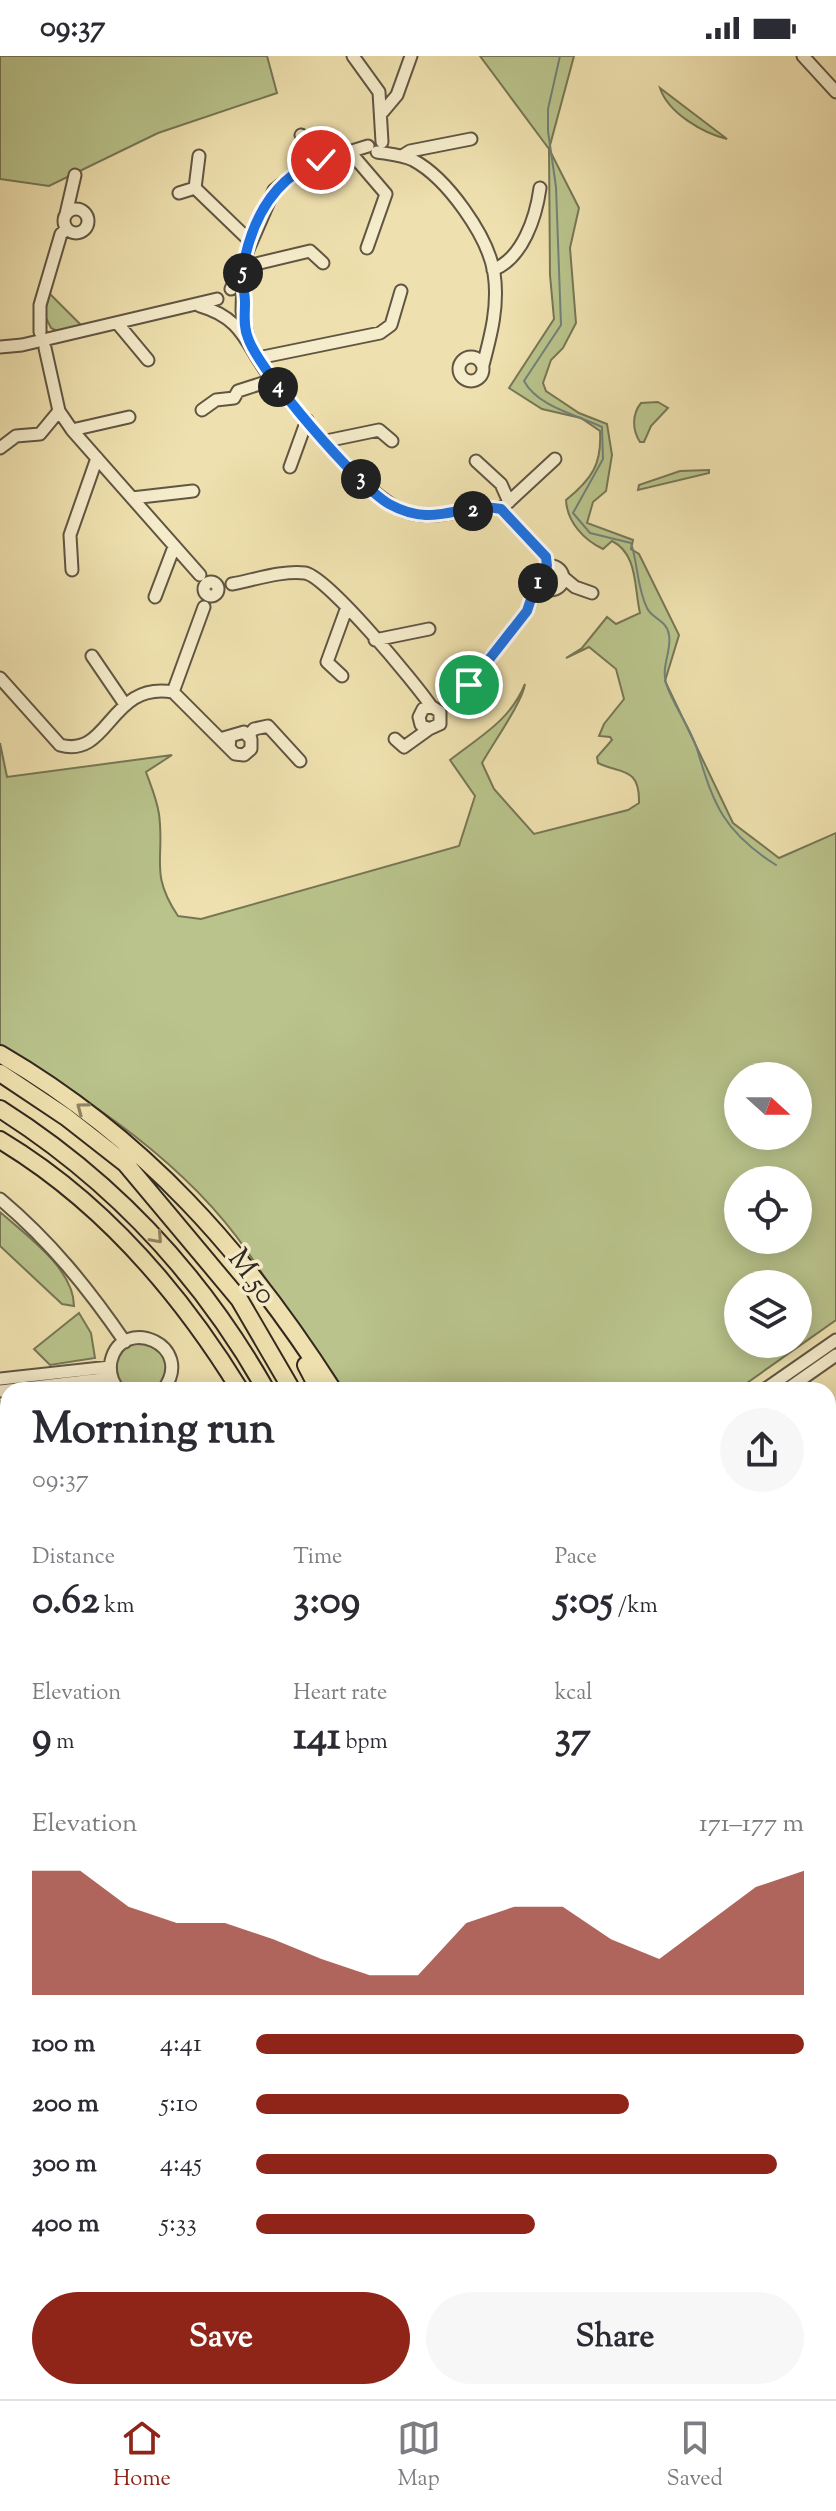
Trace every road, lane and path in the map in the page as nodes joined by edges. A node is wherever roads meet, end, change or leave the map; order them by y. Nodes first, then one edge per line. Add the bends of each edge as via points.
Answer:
1 (353, 56) edge
2 (411, 56) edge
3 (803, 56) edge
4 (836, 92) edge
5 (381, 116) junction
6 (301, 135) dead end
7 (471, 139) dead end
8 (370, 147) junction
9 (398, 155) junction
10 (199, 156) dead end
11 (321, 160) junction
12 (75, 175) dead end
13 (195, 188) junction
14 (540, 188) dead end
15 (179, 193) dead end
16 (66, 214) junction
17 (67, 229) junction
18 (251, 242) junction
19 (367, 248) dead end
20 (323, 263) dead end
21 (243, 267) junction
22 (493, 270) junction
23 (236, 291) junction
24 (401, 291) dead end
25 (222, 309) junction
26 (242, 311) junction
27 (118, 324) junction
28 (248, 338) junction
29 (43, 340) junction
30 (0, 347) edge
31 (258, 358) junction
32 (148, 360) dead end
33 (483, 365) dead end
34 (272, 380) junction
35 (202, 410) dead end
36 (59, 411) junction
37 (129, 417) dead end
38 (307, 420) junction
39 (72, 430) junction
40 (326, 441) junction
41 (392, 441) dead end
42 (0, 448) edge
43 (97, 458) junction
44 (555, 459) dead end
45 (476, 461) dead end
46 (290, 467) dead end
47 (193, 491) dead end
48 (132, 498) junction
49 (505, 506) junction
50 (174, 547) junction
51 (547, 566) junction
52 (72, 570) dead end
53 (563, 577) junction
54 (539, 581) junction
55 (211, 589) junction
56 (592, 593) dead end
57 (155, 597) dead end
58 (347, 607) junction
59 (429, 629) dead end
60 (375, 640) junction
61 (92, 656) dead end
62 (342, 676) dead end
63 (0, 678) edge
64 (469, 685) dead end
65 (173, 692) junction
66 (124, 703) junction
67 (249, 735) junction
68 (395, 739) dead end
69 (227, 741) junction
70 (300, 761) dead end
71 (0, 1054) edge
72 (0, 1073) edge
73 (0, 1082) edge
74 (0, 1109) edge
75 (0, 1121) edge
76 (0, 1140) edge
77 (101, 1184) junction
78 (0, 1199) edge
79 (157, 1203) junction
80 (231, 1250) junction
81 (185, 1308) junction
82 (836, 1340) edge
83 (125, 1342) junction
84 (836, 1355) edge
85 (111, 1372) junction
86 (0, 1379) edge
87 (53, 1382) edge
88 (115, 1382) edge
89 (167, 1382) edge
90 (227, 1382) edge
91 (235, 1382) edge
92 (261, 1382) edge
93 (287, 1382) edge
94 (314, 1382) edge
95 (328, 1382) edge
96 (776, 1382) edge
97 (797, 1382) edge

1 - 5 street via 379,92
2 - 5 street via 397,95
3 - 4 street
5 - 8 street
6 - 11 street
7 - 9 street
8 - 9 street
8 - 11 street
8 - 19 street via 386,194
9 - 22 street via 430,174 455,200 477,228
10 - 13 street
11 - 18 street via 304,166 274,190
12 - 16 street
13 - 15 street
13 - 18 street
14 - 22 street via 536,218 505,266
16 - 17 street
16 - 17 street via 79,210 88,223 79,233
17 - 29 street via 40,305
18 - 21 street
20 - 21 street via 310,251
21 - 23 street
22 - 33 street via 496,296
23 - 25 street via 224,291
23 - 26 street via 245,302
24 - 31 street via 391,325 380,333
25 - 26 street
25 - 27 street via 200,306
25 - 28 street
26 - 28 street
27 - 29 street
27 - 32 street
28 - 31 street
29 - 30 street
29 - 36 street
31 - 34 street
34 - 35 street
34 - 38 street
36 - 39 street
36 - 42 street via 40,434 16,436
37 - 39 street
38 - 40 street
38 - 46 street
39 - 43 street
40 - 41 street via 379,430
40 - 49 street via 373,491 403,511 437,517
43 - 48 street
43 - 52 street via 70,535
44 - 49 street
45 - 49 street via 501,484
47 - 48 street
48 - 50 street
49 - 51 street via 546,557
50 - 55 street
50 - 57 street
51 - 53 street via 560,569
51 - 54 street
53 - 54 street via 553,590
53 - 56 street
54 - 64 street via 527,611
55 - 58 street via 305,573 324,583
55 - 65 street
58 - 60 street
58 - 62 street via 327,662
59 - 60 street
60 - 68 street via 431,706 419,717 429,729 404,747
61 - 66 street
63 - 66 street via 60,745 72,749 97,737
65 - 66 street via 161,690
65 - 69 street
67 - 69 street via 239,732
67 - 69 street via 252,744 240,755
67 - 70 street via 268,726
80 -> 71 highway via 139,1152 78,1103
72 - 79 highway via 126,1164
73 - 79 highway via 61,1122
74 - 77 highway
75 - 77 highway
76 - 81 highway via 84,1200
77 -> 92 highway via 188,1273
78 - 83 street via 81,1279
79 - 93 highway, M 50 via 239,1299
80 - 94 highway
80 - 95 highway via 281,1309
81 - 90 highway
81 - 91 highway
82 - 96 street
83 - 85 street via 112,1357
83 - 89 street via 143,1337 167,1352 172,1371
84 - 97 street
85 - 86 street
85 - 87 street
85 - 88 street

